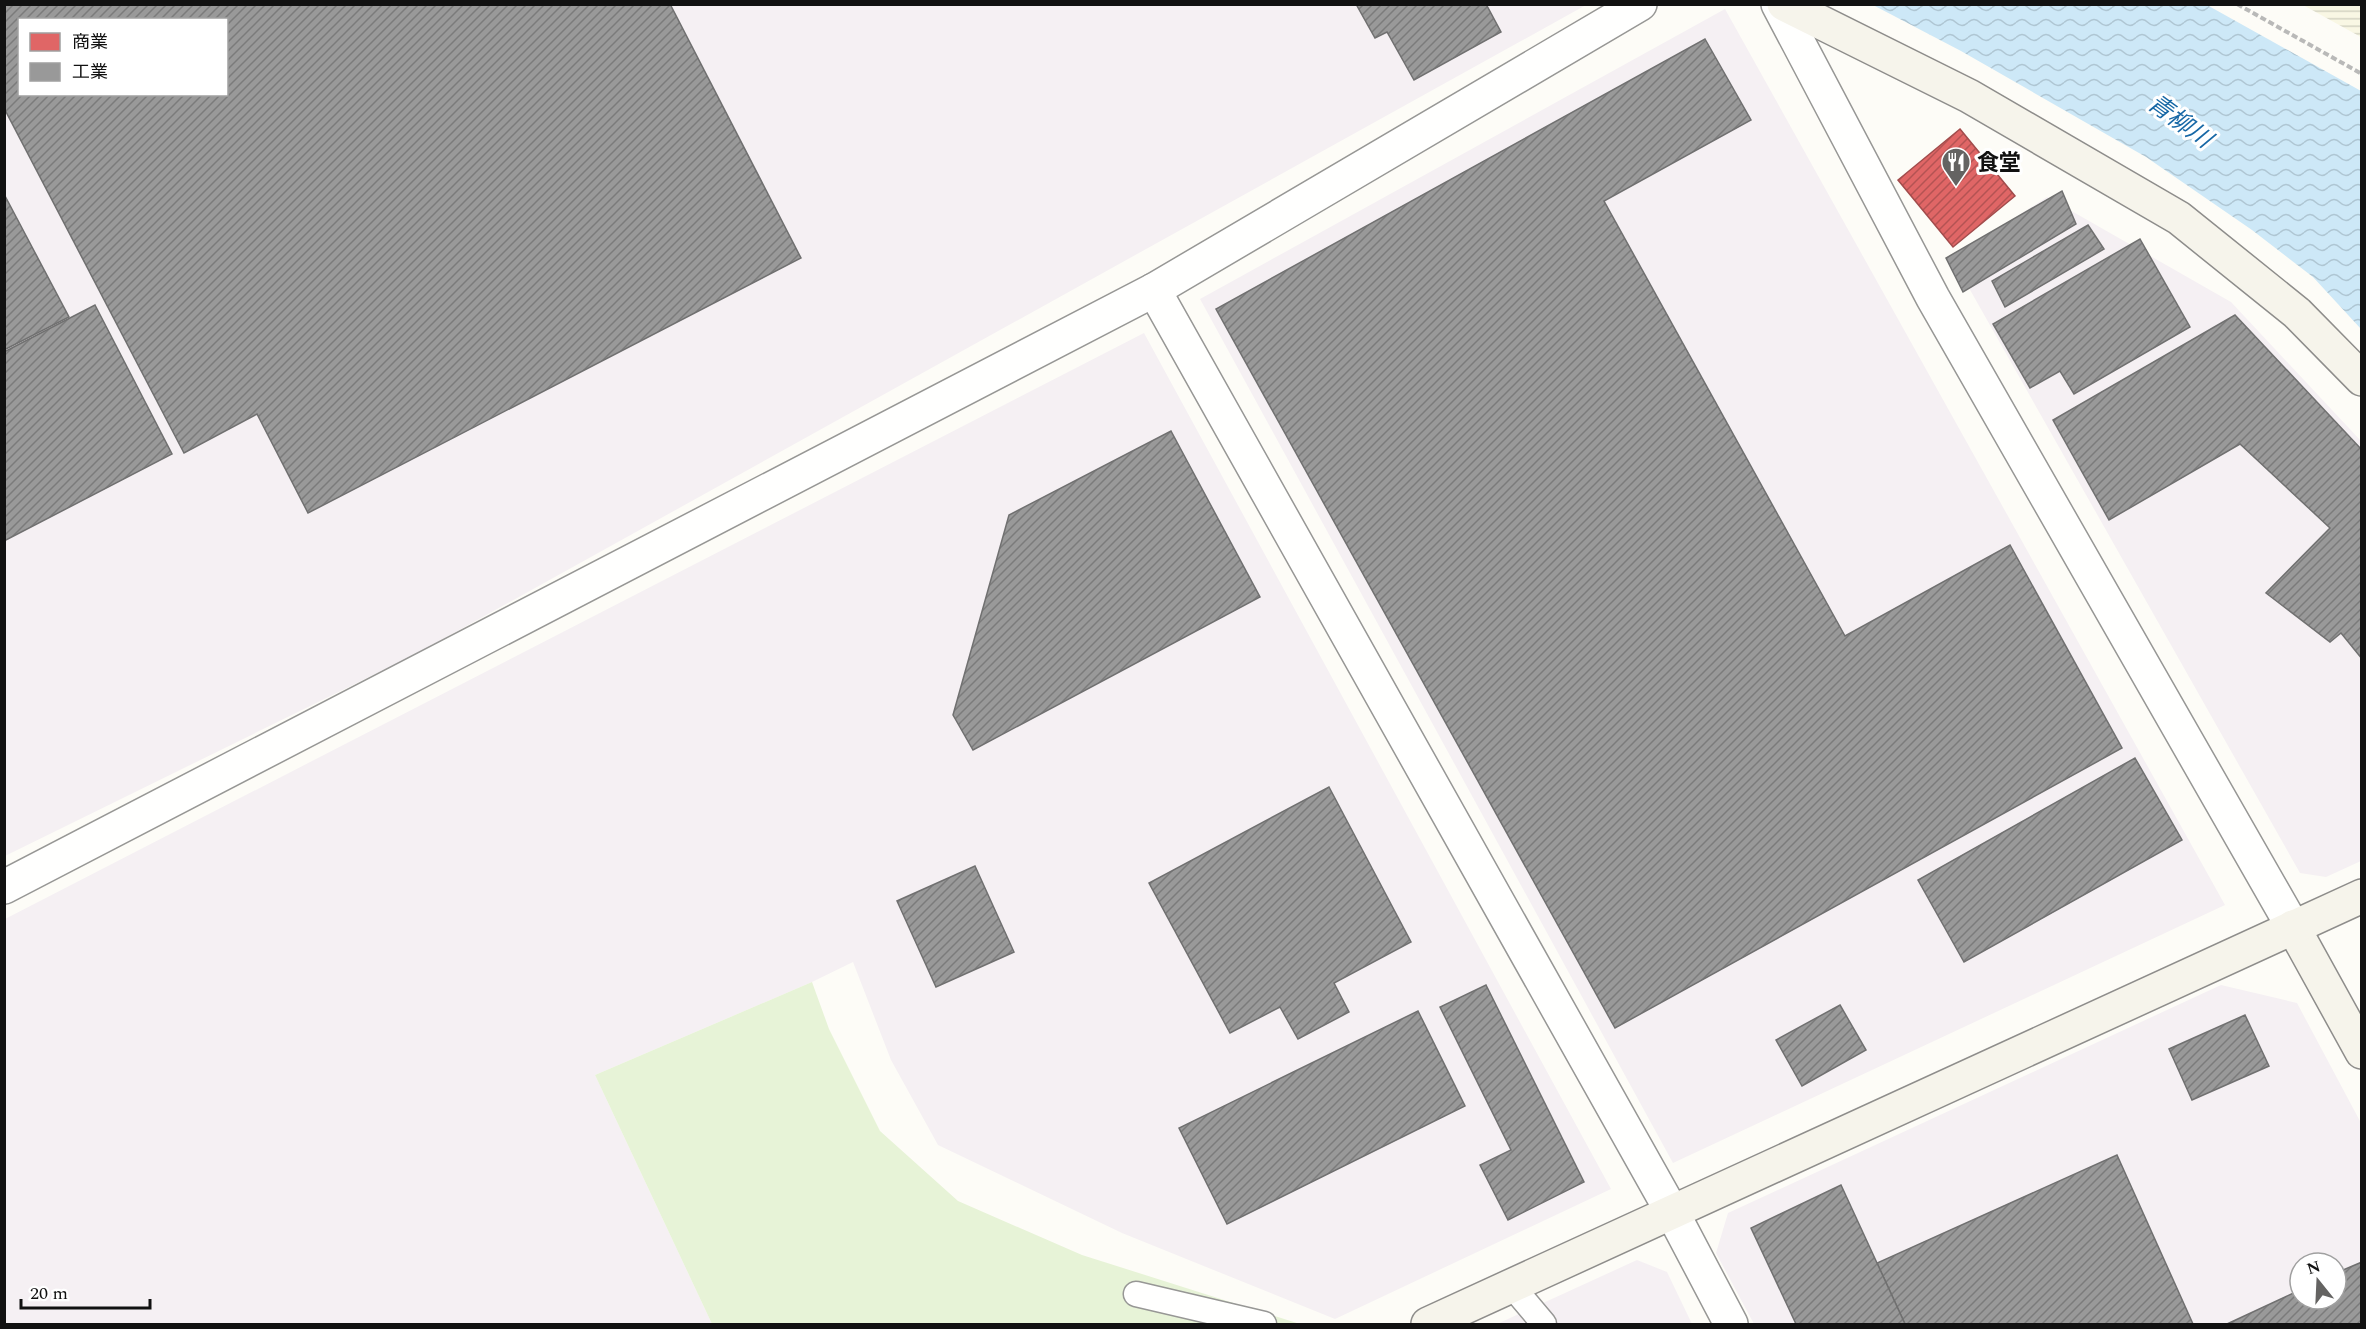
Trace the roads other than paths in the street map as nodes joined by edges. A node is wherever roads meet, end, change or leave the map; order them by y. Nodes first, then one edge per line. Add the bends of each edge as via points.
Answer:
1 (1640, 4) edge
2 (1778, 4) edge
3 (1784, 4) edge
4 (1154, 290) junction
5 (2361, 379) edge
6 (4, 887) edge
7 (2361, 896) edge
8 (2293, 927) junction
9 (2361, 1052) edge
10 (1671, 1212) junction
11 (1512, 1286) junction
12 (1136, 1294) dead end
13 (1264, 1324) edge
14 (1428, 1324) edge
15 (1544, 1324) edge
16 (1731, 1324) edge

1 - 4 street
2 - 8 street via 1933,298
3 - 5 street via 1969,96 2179,218 2297,313
4 - 6 street
4 - 10 street
7 - 8 street
8 - 9 street
8 - 10 street
10 - 11 street
10 - 16 street
11 - 14 street
11 - 15 lane
12 - 13 lane

